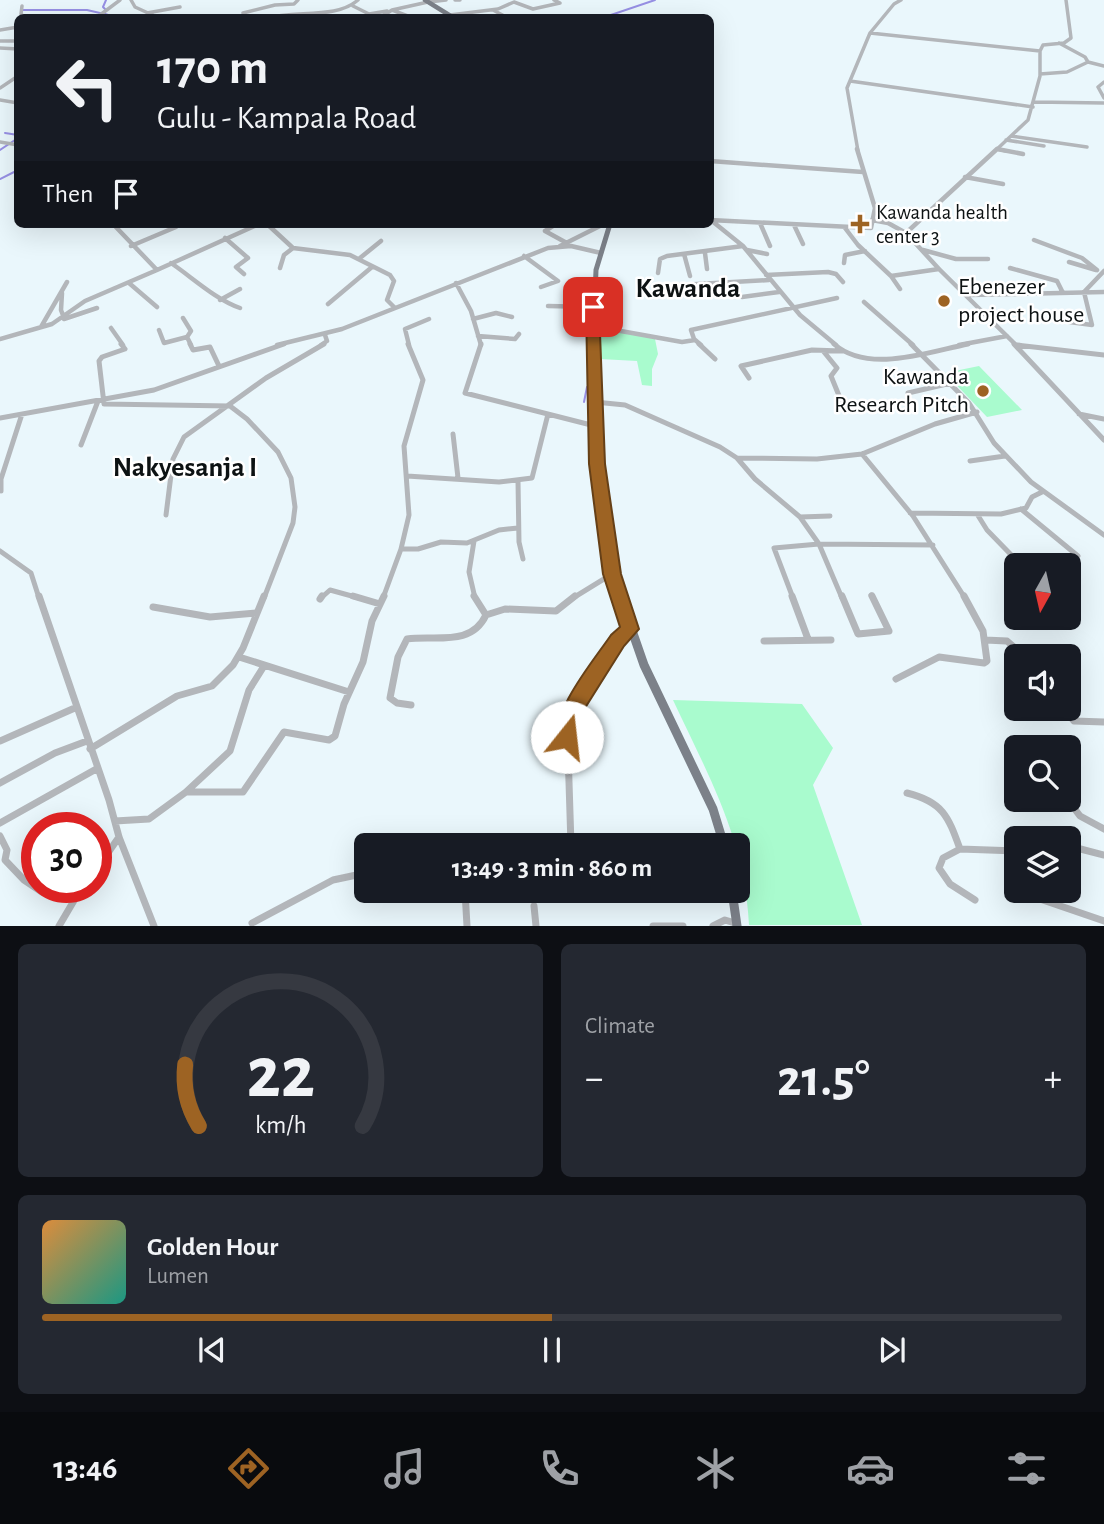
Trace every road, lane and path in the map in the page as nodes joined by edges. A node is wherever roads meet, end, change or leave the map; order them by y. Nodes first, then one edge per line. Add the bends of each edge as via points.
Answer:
1 (120, 0) edge
2 (131, 0) edge
3 (275, 0) edge
4 (298, 0) edge
5 (358, 0) edge
6 (446, 0) edge
7 (455, 0) edge
8 (460, 0) edge
9 (554, 0) edge
10 (901, 0) edge
11 (1066, 0) edge
12 (427, 1) edge
13 (272, 5) junction
14 (22, 6) dead end
15 (353, 6) junction
16 (180, 7) dead end
17 (391, 10) junction
18 (493, 10) junction
19 (147, 13) joint
20 (243, 13) dead end
21 (21, 14) edge
22 (101, 14) edge
23 (288, 14) edge
24 (366, 14) edge
25 (375, 14) edge
26 (386, 14) edge
27 (402, 14) edge
28 (449, 14) edge
29 (466, 14) edge
30 (500, 14) edge
31 (870, 33) junction
32 (1059, 43) junction
33 (1040, 51) junction
34 (1088, 62) junction
35 (1104, 66) edge
36 (1040, 74) junction
37 (850, 81) junction
38 (1104, 82) edge
39 (1104, 100) edge
40 (1033, 105) junction
41 (1011, 135) junction
42 (1006, 140) junction
43 (1044, 146) dead end
44 (1087, 147) dead end
45 (997, 149) junction
46 (1023, 154) dead end
47 (714, 161) edge
48 (862, 165) junction
49 (851, 170) junction
50 (863, 172) junction
51 (965, 177) junction
52 (1003, 184) dead end
53 (714, 220) edge
54 (872, 220) junction
55 (714, 222) edge
56 (760, 223) junction
57 (794, 225) junction
58 (116, 228) edge
59 (174, 228) edge
60 (249, 228) edge
61 (271, 228) edge
62 (550, 228) edge
63 (595, 228) edge
64 (609, 228) edge
65 (845, 228) junction
66 (906, 233) junction
67 (225, 238) junction
68 (1034, 240) dead end
69 (381, 241) dead end
70 (565, 242) junction
71 (803, 244) dead end
72 (131, 246) junction
73 (560, 246) junction
74 (770, 246) dead end
75 (293, 248) junction
76 (745, 248) junction
77 (920, 249) junction
78 (865, 251) junction
79 (601, 253) junction
80 (705, 253) junction
81 (684, 254) junction
82 (767, 254) dead end
83 (524, 256) junction
84 (360, 258) junction
85 (988, 259) dead end
86 (1069, 262) dead end
87 (171, 263) junction
88 (844, 263) dead end
89 (372, 267) junction
90 (280, 268) dead end
91 (1010, 268) dead end
92 (707, 269) dead end
93 (939, 269) junction
94 (157, 270) junction
95 (1101, 271) edge
96 (658, 273) dead end
97 (244, 274) dead end
98 (690, 276) dead end
99 (891, 276) junction
100 (767, 277) junction
101 (844, 282) dead end
102 (129, 283) junction
103 (456, 283) junction
104 (662, 286) dead end
105 (541, 287) dead end
106 (240, 289) dead end
107 (900, 289) dead end
108 (779, 292) junction
109 (1084, 292) junction
110 (1104, 292) edge
111 (1063, 293) junction
112 (969, 295) junction
113 (742, 297) dead end
114 (836, 298) dead end
115 (220, 300) junction
116 (864, 302) dead end
117 (328, 304) dead end
118 (548, 306) dead end
119 (157, 307) dead end
120 (593, 307) junction
121 (792, 307) junction
122 (97, 308) dead end
123 (240, 308) dead end
124 (395, 308) junction
125 (512, 317) dead end
126 (183, 318) dead end
127 (62, 319) junction
128 (429, 319) dead end
129 (473, 319) junction
130 (1062, 321) dead end
131 (593, 326) junction
132 (40, 328) junction
133 (111, 328) dead end
134 (159, 330) dead end
135 (519, 334) dead end
136 (325, 335) junction
137 (478, 336) junction
138 (1007, 336) junction
139 (187, 337) junction
140 (0, 339) edge
141 (695, 340) junction
142 (1016, 345) junction
143 (842, 351) junction
144 (824, 352) junction
145 (933, 352) junction
146 (921, 354) junction
147 (1104, 355) edge
148 (715, 359) dead end
149 (931, 362) junction
150 (219, 366) junction
151 (749, 378) dead end
152 (951, 383) junction
153 (908, 393) dead end
154 (100, 401) junction
155 (595, 402) junction
156 (842, 404) dead end
157 (230, 406) junction
158 (977, 412) junction
159 (22, 414) junction
160 (548, 414) junction
161 (1079, 414) junction
162 (0, 418) edge
163 (1103, 419) edge
164 (595, 426) junction
165 (453, 434) dead end
166 (1104, 440) edge
167 (82, 445) dead end
168 (862, 454) junction
169 (1005, 456) junction
170 (737, 458) junction
171 (970, 460) dead end
172 (407, 476) junction
173 (458, 478) junction
174 (519, 481) junction
175 (1, 491) edge
176 (1042, 492) junction
177 (1021, 509) junction
178 (910, 513) junction
179 (977, 514) junction
180 (166, 515) dead end
181 (830, 516) dead end
182 (800, 517) junction
183 (518, 528) junction
184 (1104, 534) edge
185 (474, 541) junction
186 (819, 544) junction
187 (933, 545) junction
188 (401, 549) junction
189 (0, 551) edge
190 (1009, 553) edge
191 (1074, 553) edge
192 (523, 559) dead end
193 (612, 574) junction
194 (871, 595) dead end
195 (320, 600) dead end
196 (380, 604) junction
197 (153, 607) dead end
198 (257, 613) junction
199 (486, 615) junction
200 (630, 629) junction
201 (808, 639) junction
202 (831, 640) dead end
203 (985, 640) junction
204 (764, 641) dead end
205 (1010, 644) edge
206 (239, 657) junction
207 (264, 666) junction
208 (896, 679) dead end
209 (349, 692) junction
210 (411, 705) dead end
211 (77, 707) junction
212 (1072, 721) edge
213 (1104, 722) edge
214 (0, 741) edge
215 (87, 741) junction
216 (90, 749) junction
217 (98, 768) junction
218 (0, 783) edge
219 (187, 793) junction
220 (907, 793) dead end
221 (1077, 812) edge
222 (115, 821) junction
223 (0, 823) edge
224 (1104, 829) edge
225 (571, 833) edge
226 (720, 833) edge
227 (0, 836) edge
228 (119, 837) junction
229 (112, 847) edge
230 (960, 849) junction
231 (1081, 849) edge
232 (1004, 851) edge
233 (1104, 855) edge
234 (21, 874) edge
235 (354, 876) edge
236 (975, 900) dead end
237 (72, 903) edge
238 (466, 903) edge
239 (734, 903) edge
240 (1052, 903) edge
241 (534, 906) dead end
242 (1104, 921) edge
243 (252, 923) dead end
244 (737, 925) edge
245 (58, 926) edge
246 (154, 926) edge
247 (467, 926) edge
248 (536, 926) edge
249 (653, 926) edge
250 (683, 926) edge
251 (713, 926) edge

1 - 22 street
2 - 19 street
3 - 13 street
4 - 13 street
5 - 15 street
6 - 12 street
7 - 8 street
9 - 18 street via 560,3 533,9 515,2
10 - 31 street
11 - 32 street via 1071,37
12 - 17 street
12 - 28 main road
13 - 20 street
14 - 21 street
15 - 23 street via 330,13
15 - 24 street
16 - 19 street
17 - 25 street
17 - 26 street
17 - 27 street
18 - 29 street
18 - 30 street
31 - 33 street
31 - 37 street
32 - 33 street via 1042,46
32 - 34 street
33 - 36 street
34 - 35 street
34 - 36 street via 1067,72
36 - 40 street
37 - 40 street
37 - 48 street via 847,90
38 - 39 street via 1098,87
39 - 40 street
40 - 41 street via 1028,120
41 - 42 street
41 - 44 street
42 - 43 street
42 - 45 street
45 - 46 street
45 - 51 street
47 - 49 street
48 - 49 street
48 - 50 street
49 - 50 street
50 - 54 street via 875,205
51 - 52 street
51 - 66 street
53 - 56 street
54 - 65 street via 870,229
54 - 66 street
55 - 76 street
56 - 57 street
56 - 74 street
57 - 65 street
57 - 71 street
58 - 72 street
59 - 72 street
60 - 67 street
61 - 75 street
62 - 70 street via 545,231
63 - 70 street
64 - 79 main road
65 - 78 street
66 - 77 street
67 - 87 street
67 - 97 street via 248,258 236,267
68 - 95 street via 1082,258
69 - 84 street
70 - 73 street
72 - 94 street
73 - 79 street
73 - 83 street
75 - 84 street
75 - 90 street via 284,255
76 - 80 street
76 - 82 street
76 - 100 street
77 - 85 street via 960,260
77 - 93 street
78 - 88 street via 845,255
78 - 99 street
79 - 120 main road
80 - 81 street
80 - 92 street
81 - 96 street via 663,257
81 - 98 street
83 - 103 street
83 - 105 street via 558,281
84 - 89 street
86 - 95 street
87 - 94 street
87 - 115 street
89 - 117 street
89 - 124 street via 393,278 387,300
91 - 111 street via 1057,281
93 - 99 street
93 - 112 street
94 - 102 street
95 - 109 street
99 - 107 street
100 - 101 street via 828,272
100 - 104 street
100 - 108 street
102 - 119 street
102 - 127 street via 85,301
103 - 124 street
103 - 129 street
106 - 115 street
108 - 113 street
108 - 121 street
109 - 110 street
109 - 111 street
109 - 130 street via 1092,325
111 - 112 street
112 - 138 street
114 - 121 street
115 - 123 street
116 - 146 street
118 - 120 street
120 - 131 main road
121 - 141 street via 693,329
121 - 143 street
122 - 127 street
124 - 136 street
125 - 129 street via 496,313
126 - 139 street via 191,331
127 - 132 street
127 - 132 street via 61,299 67,282
128 - 172 street via 405,329 423,380 404,446
129 - 137 street
131 - 141 street via 681,342
131 - 155 main road
132 - 140 street
133 - 154 street via 125,349 99,361
134 - 139 street via 164,343
135 - 137 street via 512,339
136 - 150 street via 267,348
136 - 157 street via 324,344 266,378
137 - 160 street via 480,352 465,393
138 - 142 street
138 - 145 street
139 - 150 street via 194,350 210,347
141 - 148 street
142 - 147 street
142 - 161 street
143 - 144 street
143 - 146 street via 882,359
144 - 151 street via 812,350 741,366
144 - 156 street via 836,368 831,376
145 - 146 street
145 - 149 street
146 - 149 street
149 - 152 street
150 - 154 street via 154,390
152 - 153 street
152 - 158 street
154 - 157 street via 108,405
154 - 159 street
154 - 167 street
155 - 164 main road
155 - 170 street via 625,405
157 - 180 street via 179,443
157 - 198 street via 278,452 295,493 290,535
158 - 168 street
158 - 169 street
159 - 162 street
159 - 175 street
160 - 164 street
160 - 174 street via 533,478
161 - 163 street
161 - 166 street
164 - 193 main road
165 - 173 street
168 - 170 street via 817,459
168 - 178 street
169 - 171 street
169 - 176 street
170 - 182 street
172 - 173 street
172 - 188 street via 410,509
173 - 174 street
174 - 183 street
176 - 177 street
176 - 184 street
177 - 179 street
177 - 191 street
178 - 179 street
178 - 187 street
179 - 190 street
181 - 182 street
182 - 186 street
183 - 185 street
183 - 192 street
185 - 188 street
185 - 199 street via 468,579 474,599
186 - 187 street
186 - 194 street via 858,634 889,631
186 - 201 street via 774,548
187 - 203 street via 974,612
188 - 196 street
189 - 211 street via 20,562 38,585 41,609
193 - 199 street via 556,611 505,609
193 - 200 main road
195 - 196 street via 330,590
196 - 209 street
197 - 198 street via 210,617
198 - 206 street
199 - 210 street via 473,633 404,642 390,698
200 - 225 street via 618,640 568,719
200 - 226 main road
201 - 202 street
201 - 204 street
203 - 205 street
203 - 208 street via 984,663 939,657
206 - 207 street
206 - 216 street via 212,687 177,696
207 - 209 street
207 - 219 street via 247,696 230,751
209 - 219 street via 333,738 287,731 243,792
211 - 214 street
211 - 215 street
212 - 213 street
215 - 216 street
215 - 218 street
216 - 217 street
217 - 222 street
217 - 223 street
219 - 222 street via 149,819
220 - 230 street via 942,807
221 - 224 street
222 - 228 street
227 - 234 street via 7,850 5,860
228 - 229 street
228 - 246 street
230 - 232 street
230 - 236 street via 943,858 939,868 950,884
231 - 233 street
235 - 243 street via 333,880
237 - 245 street
238 - 247 street
239 - 244 main road
240 - 242 street
241 - 248 street
244 - 251 street via 725,920
249 - 250 street

